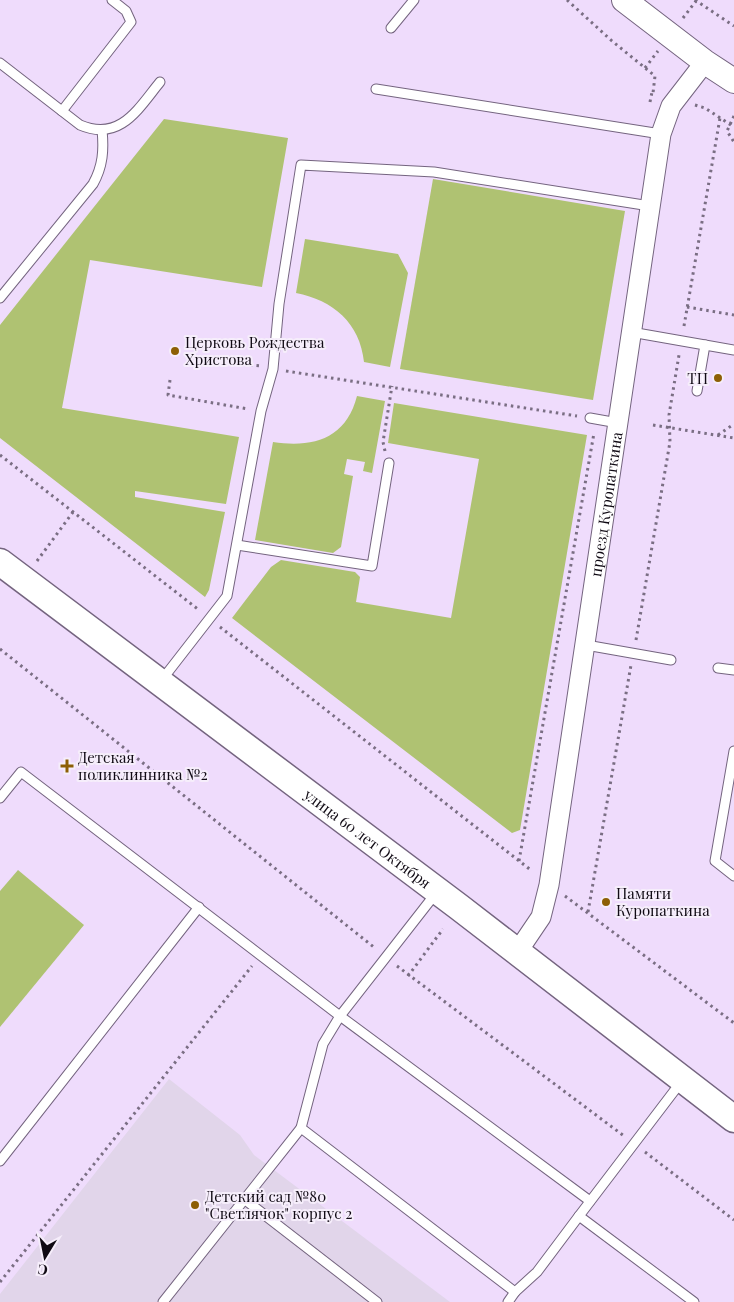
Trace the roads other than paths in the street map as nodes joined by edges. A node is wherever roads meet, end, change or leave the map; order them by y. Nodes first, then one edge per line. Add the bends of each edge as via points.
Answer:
1 (112, 0) edge
2 (414, 0) edge
3 (624, 0) edge
4 (391, 28) dead end
5 (705, 62) junction
6 (0, 63) edge
7 (734, 81) edge
8 (160, 82) dead end
9 (376, 89) dead end
10 (62, 111) junction
11 (102, 130) junction
12 (653, 133) junction
13 (650, 206) junction
14 (0, 298) edge
15 (630, 332) junction
16 (705, 345) junction
17 (734, 350) edge
18 (697, 391) dead end
19 (593, 418) road end
20 (618, 423) junction
21 (389, 463) road end
22 (237, 545) junction
23 (0, 562) edge
24 (586, 645) junction
25 (671, 660) dead end
26 (718, 668) dead end
27 (734, 670) edge
28 (160, 682) junction
29 (734, 751) edge
30 (0, 798) edge
31 (734, 876) edge
32 (437, 890) junction
33 (199, 907) junction
34 (518, 951) junction
35 (340, 1016) junction
36 (683, 1080) junction
37 (734, 1119) edge
38 (301, 1128) junction
39 (0, 1160) edge
40 (244, 1200) junction
41 (590, 1201) junction
42 (579, 1216) junction
43 (515, 1292) junction
44 (163, 1302) edge
45 (377, 1302) edge
46 (508, 1302) edge
47 (694, 1302) edge

1 - 10 lane via 126,11 131,22
2 - 4 lane
3 - 5 street
5 - 7 street
5 - 12 street, проезд Куропаткина
6 - 10 lane
8 - 11 lane via 128,120
9 - 12 lane
10 - 11 lane via 80,125
11 - 14 lane via 103,155 93,184
12 - 13 street, проезд Куропаткина
13 - 15 street, проезд Куропаткина
13 - 22 lane via 434,172 301,165 278,304 273,369 261,411
15 - 16 lane
15 - 20 street, проезд Куропаткина
16 - 17 lane
16 - 18 lane
19 - 20 lane
20 - 24 street, проезд Куропаткина
21 - 22 lane via 372,566
22 - 28 lane via 226,596
23 - 28 main road, улица 60 лет Октября
24 - 25 lane
24 - 34 street, проезд Куропаткина via 549,884 541,917
26 - 27 lane
28 - 32 main road, улица 60 лет Октября
29 - 31 lane via 715,861
30 - 33 lane via 20,772
32 - 34 main road, улица 60 лет Октября
32 - 35 lane
33 - 35 lane
33 - 39 lane
34 - 36 main road, улица 60 лет Октября
35 - 38 lane via 323,1044
35 - 41 lane
36 - 37 main road, улица 60 лет Октября
36 - 41 lane
38 - 40 lane
38 - 43 lane
40 - 44 lane
40 - 45 lane
41 - 42 lane
42 - 43 lane via 537,1272
42 - 47 lane
43 - 46 lane

